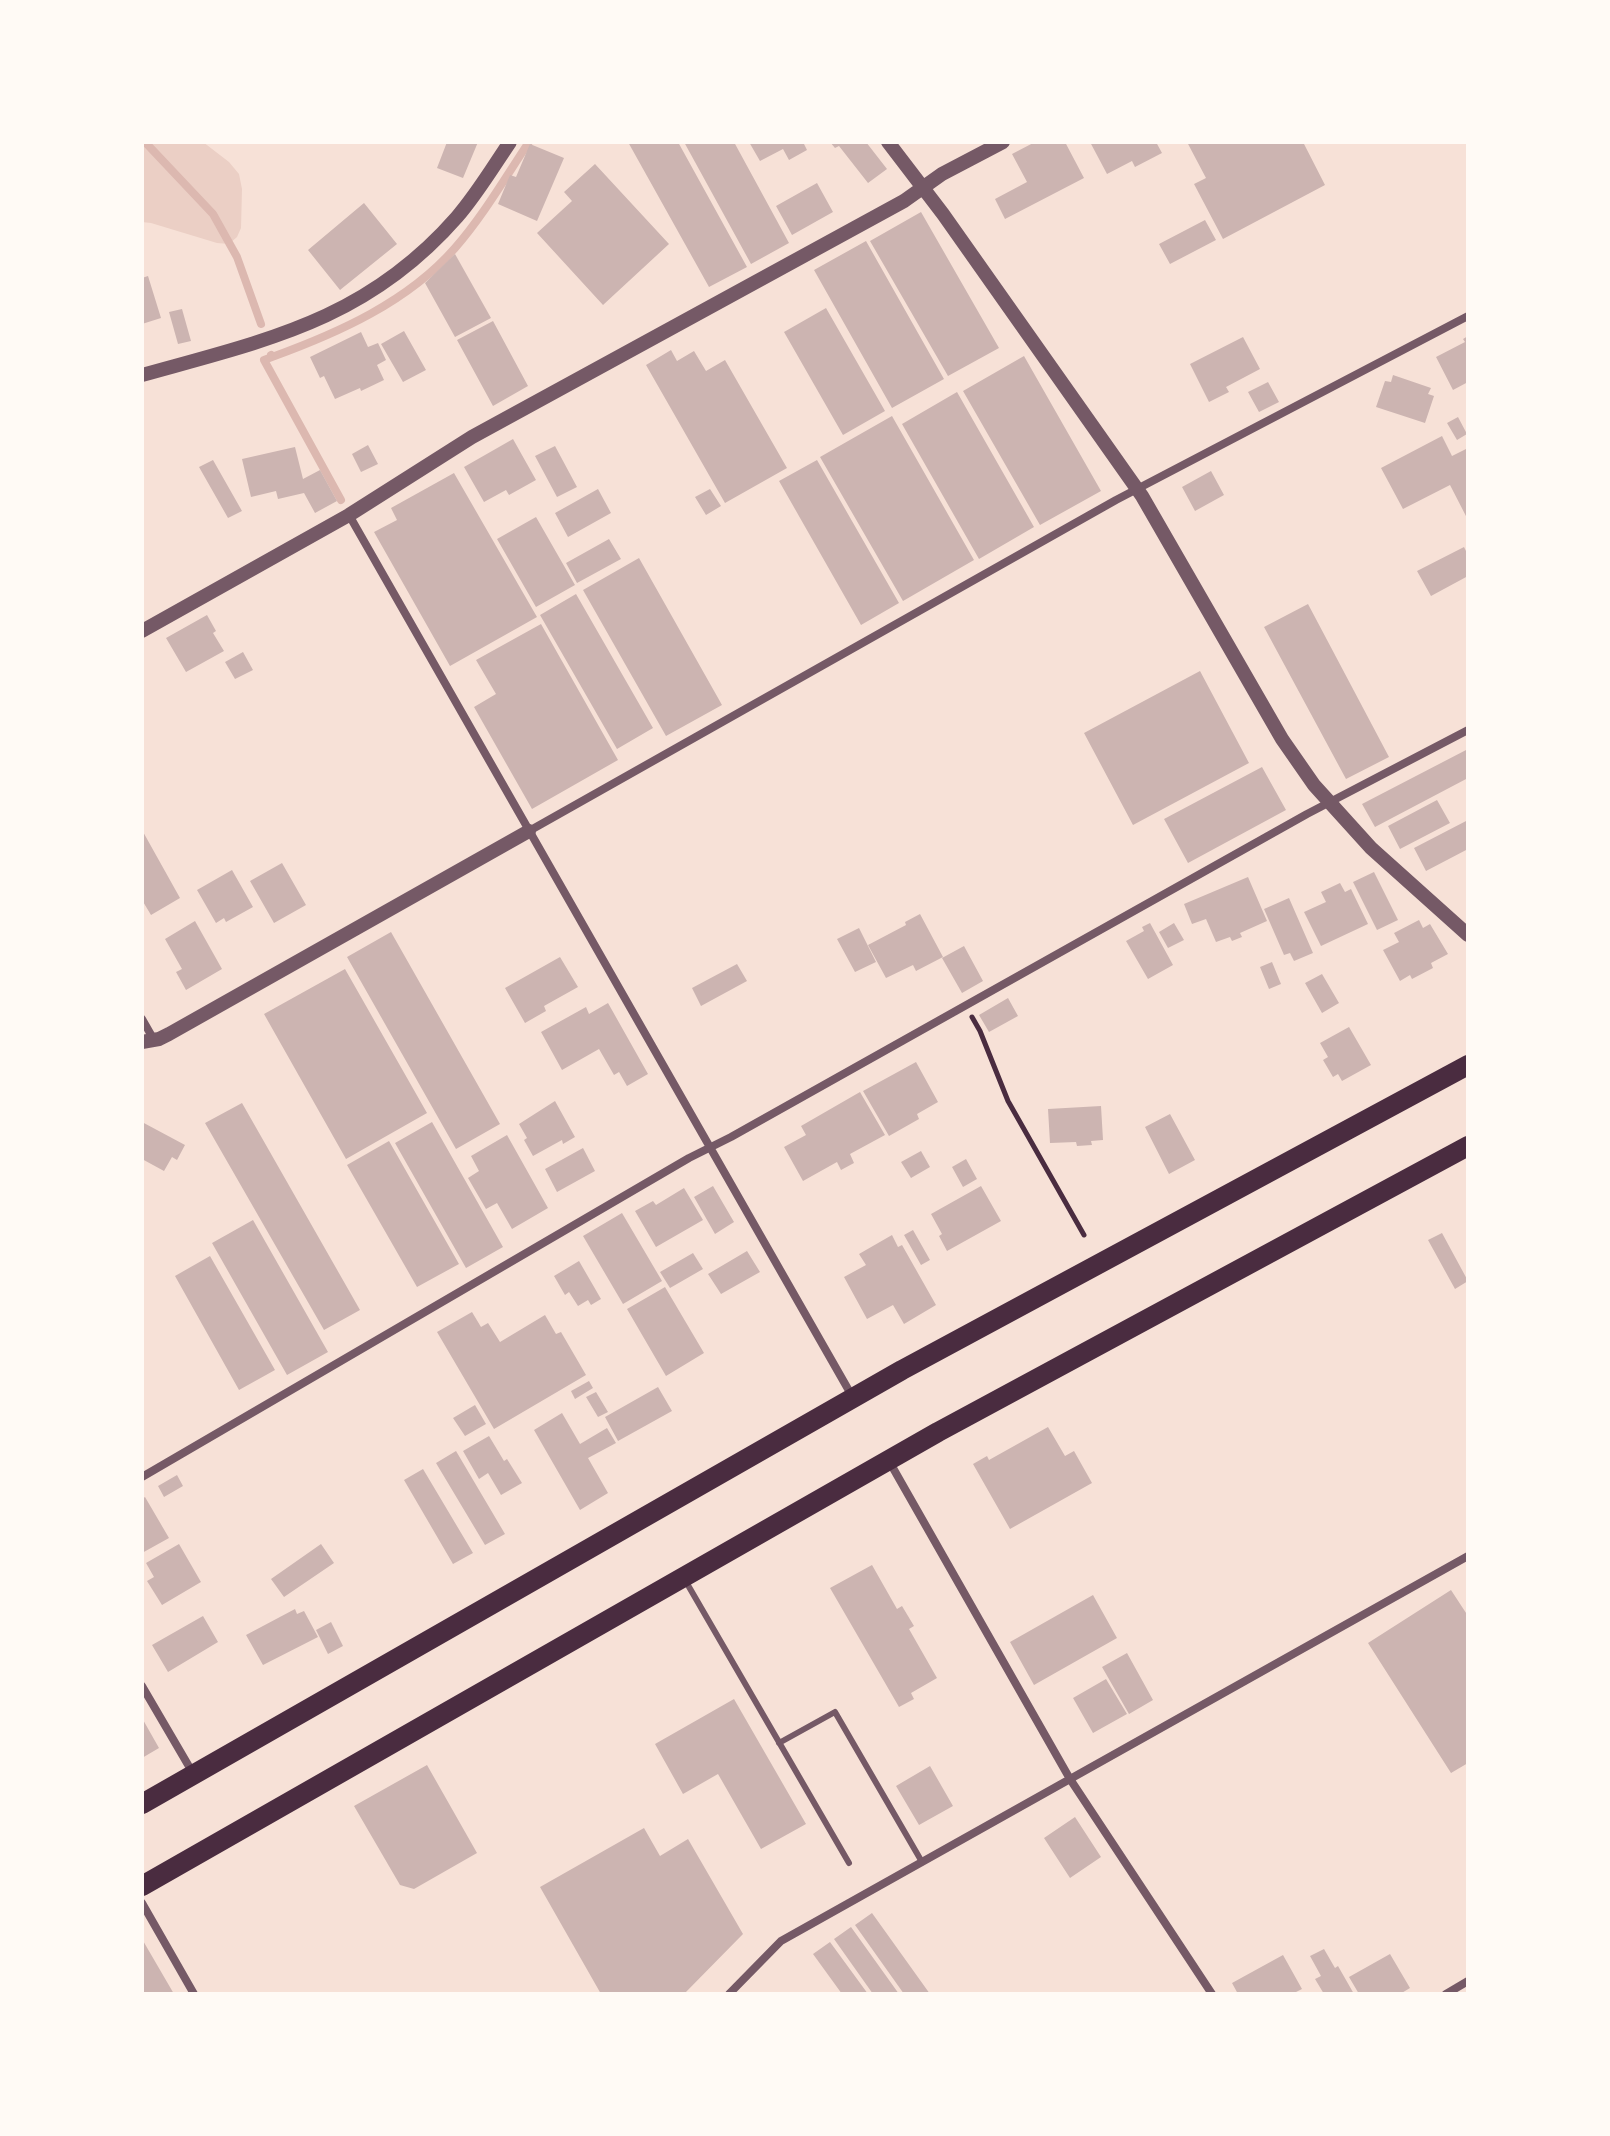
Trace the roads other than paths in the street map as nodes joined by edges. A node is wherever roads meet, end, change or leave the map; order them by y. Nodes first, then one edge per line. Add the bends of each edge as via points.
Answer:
1 (510, 142) edge
2 (888, 142) edge
3 (1003, 142) edge
4 (923, 188) junction
5 (1468, 316) edge
6 (142, 375) edge
7 (1137, 489) junction
8 (349, 515) junction
9 (142, 631) edge
10 (1468, 730) edge
11 (1329, 803) junction
12 (529, 831) junction
13 (1468, 935) edge
14 (142, 1019) edge
15 (148, 1041) edge
16 (1468, 1065) edge
17 (1468, 1146) edge
18 (710, 1148) junction
19 (853, 1398) junction
20 (888, 1460) junction
21 (142, 1477) edge
22 (1468, 1556) edge
23 (684, 1577) junction
24 (142, 1686) edge
25 (779, 1743) junction
26 (194, 1775) junction
27 (1070, 1779) junction
28 (142, 1804) edge
29 (922, 1862) junction
30 (849, 1863) dead end
31 (142, 1886) edge
32 (142, 1903) edge
33 (1468, 1981) edge
34 (194, 1994) edge
35 (729, 1994) edge
36 (1212, 1994) edge
37 (1446, 1994) edge

1 - 6 street via 459,215 374,290 272,338
2 - 4 street
3 - 4 street
4 - 7 street
4 - 8 street via 472,437
5 - 7 street
7 - 11 street via 1282,739
7 - 12 street
8 - 9 street
8 - 12 street
10 - 11 street
11 - 13 street
11 - 18 street
12 - 15 street via 169,1034
12 - 18 street
14 - 15 street
16 - 19 main road
17 - 20 main road
18 - 19 street
18 - 21 street
19 - 26 main road
20 - 23 main road
20 - 27 street
22 - 27 street
23 - 25 lane
23 - 31 main road
24 - 26 street
25 - 29 lane via 835,1712
25 - 30 lane
26 - 28 main road
27 - 29 street
27 - 36 street
29 - 35 street via 781,1941
32 - 34 street
33 - 37 street

